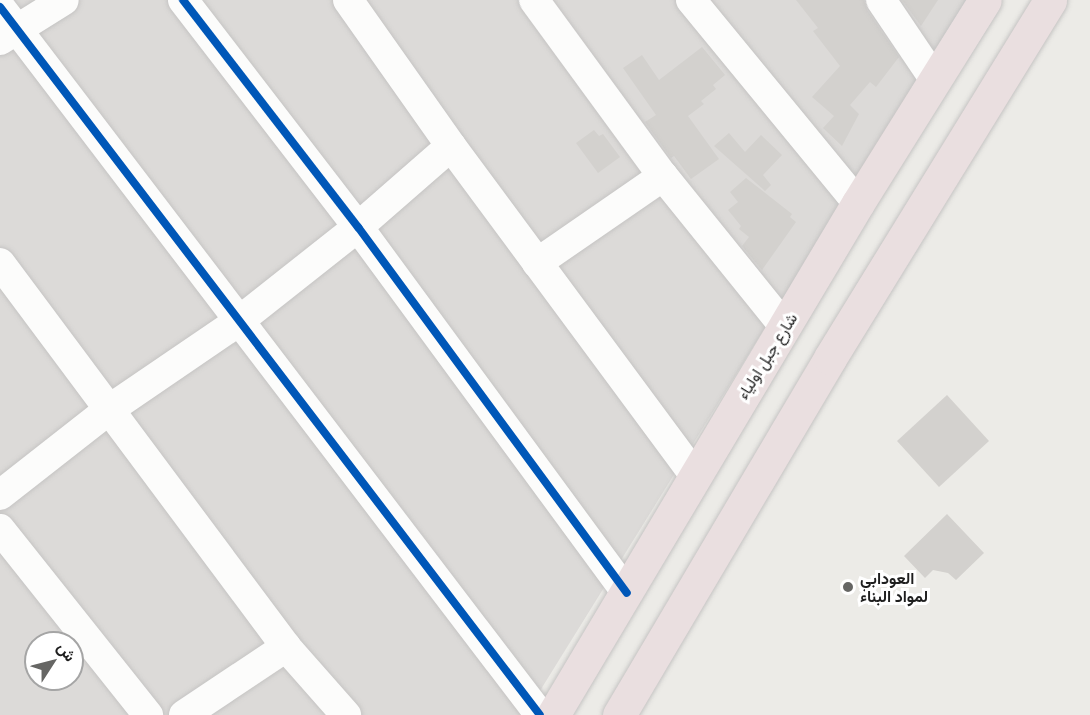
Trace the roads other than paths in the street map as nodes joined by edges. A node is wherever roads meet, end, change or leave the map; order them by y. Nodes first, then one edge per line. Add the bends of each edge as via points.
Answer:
1 (64, 0) edge
2 (183, 0) edge
3 (348, 0) edge
4 (534, 0) edge
5 (691, 0) edge
6 (881, 0) edge
7 (986, 0) edge
8 (1050, 0) edge
9 (5, 26) edge
10 (935, 80) junction
11 (451, 146) junction
12 (663, 176) junction
13 (858, 202) junction
14 (357, 227) junction
15 (0, 263) edge
16 (537, 263) junction
17 (239, 321) junction
18 (785, 327) junction
19 (107, 411) junction
20 (694, 474) junction
21 (0, 495) edge
22 (0, 529) edge
23 (627, 593) junction
24 (286, 647) junction
25 (147, 715) edge
26 (184, 715) edge
27 (346, 715) edge
28 (540, 715) edge
29 (553, 715) edge
30 (619, 715) edge

1 - 9 street
2 - 14 street
3 - 11 street
4 - 12 street
5 - 13 street
6 - 10 street
7 - 10 highway, شارع جبل اولياء
8 - 30 highway via 824,368
9 - 17 street
10 - 13 highway, شارع جبل اولياء
11 - 14 street
11 - 16 street
12 - 16 street
12 - 18 street
13 - 18 highway, شارع جبل اولياء
14 - 17 street
14 - 23 street
15 - 19 street
16 - 20 street
17 - 19 street
17 - 28 street
18 - 20 highway, شارع جبل اولياء
19 - 21 street
19 - 24 street
20 - 23 highway, شارع جبل اولياء
22 - 25 street
23 - 29 highway, شارع جبل اولياء
24 - 26 street
24 - 27 street

